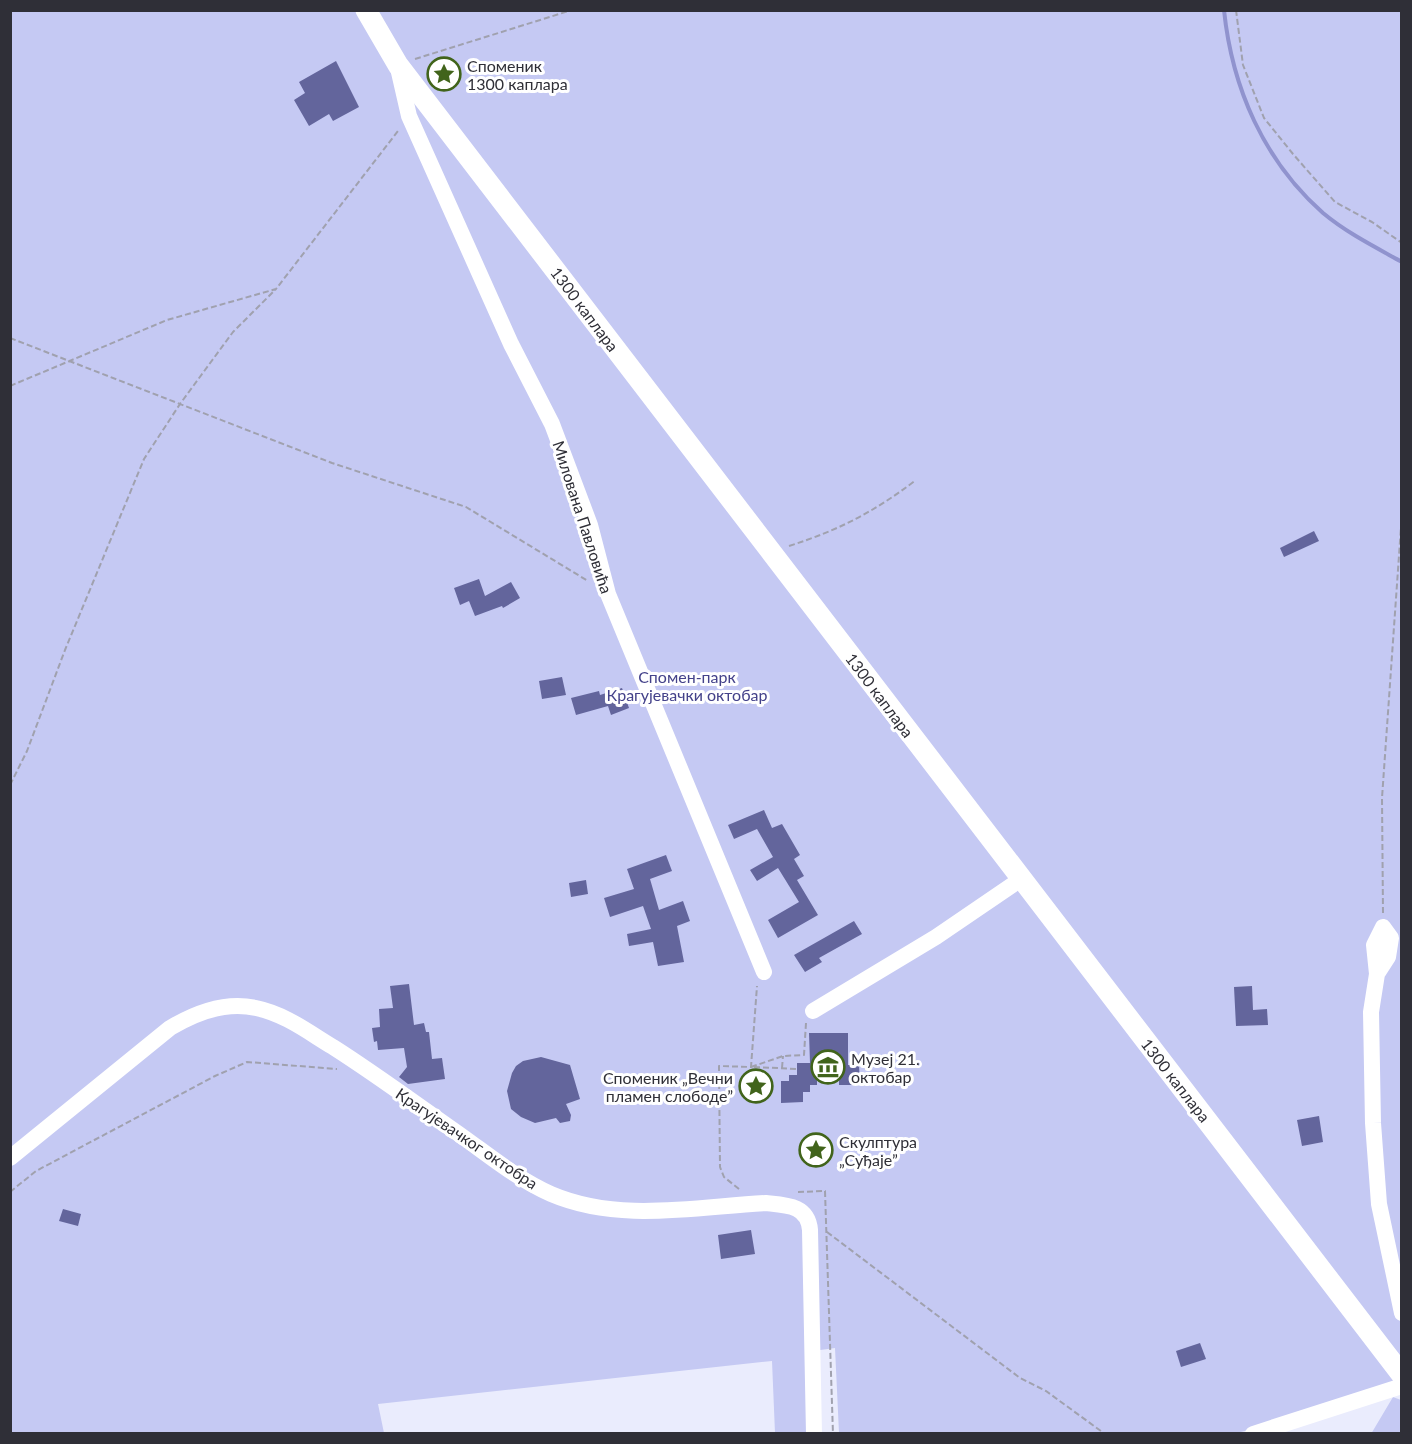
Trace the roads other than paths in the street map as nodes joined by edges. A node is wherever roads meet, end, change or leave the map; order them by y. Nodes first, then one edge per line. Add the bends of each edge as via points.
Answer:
1 (366, 10) edge
2 (398, 65) junction
3 (1021, 879) junction
4 (1383, 927) road end
5 (762, 966) road end
6 (813, 1011) road end
7 (10, 1158) edge
8 (1401, 1313) edge
9 (1401, 1375) edge
10 (1401, 1386) edge
11 (814, 1434) edge
12 (1252, 1434) edge

1 - 2 main road, 1300 каплара
2 - 3 main road, 1300 каплара
2 - 5 street, Милована Павловића via 409,117 511,344 552,424 590,525 608,594
3 - 6 street via 936,937
3 - 9 main road, 1300 каплара
4 - 8 street via 1374,945 1377,974 1371,1011 1373,1123 1378,1204
7 - 11 street, Крагујевачког октобра via 170,1028 213,1010 254,1007 287,1019 315,1036 497,1162 549,1193 628,1212 766,1203 801,1210 810,1230
10 - 12 street

